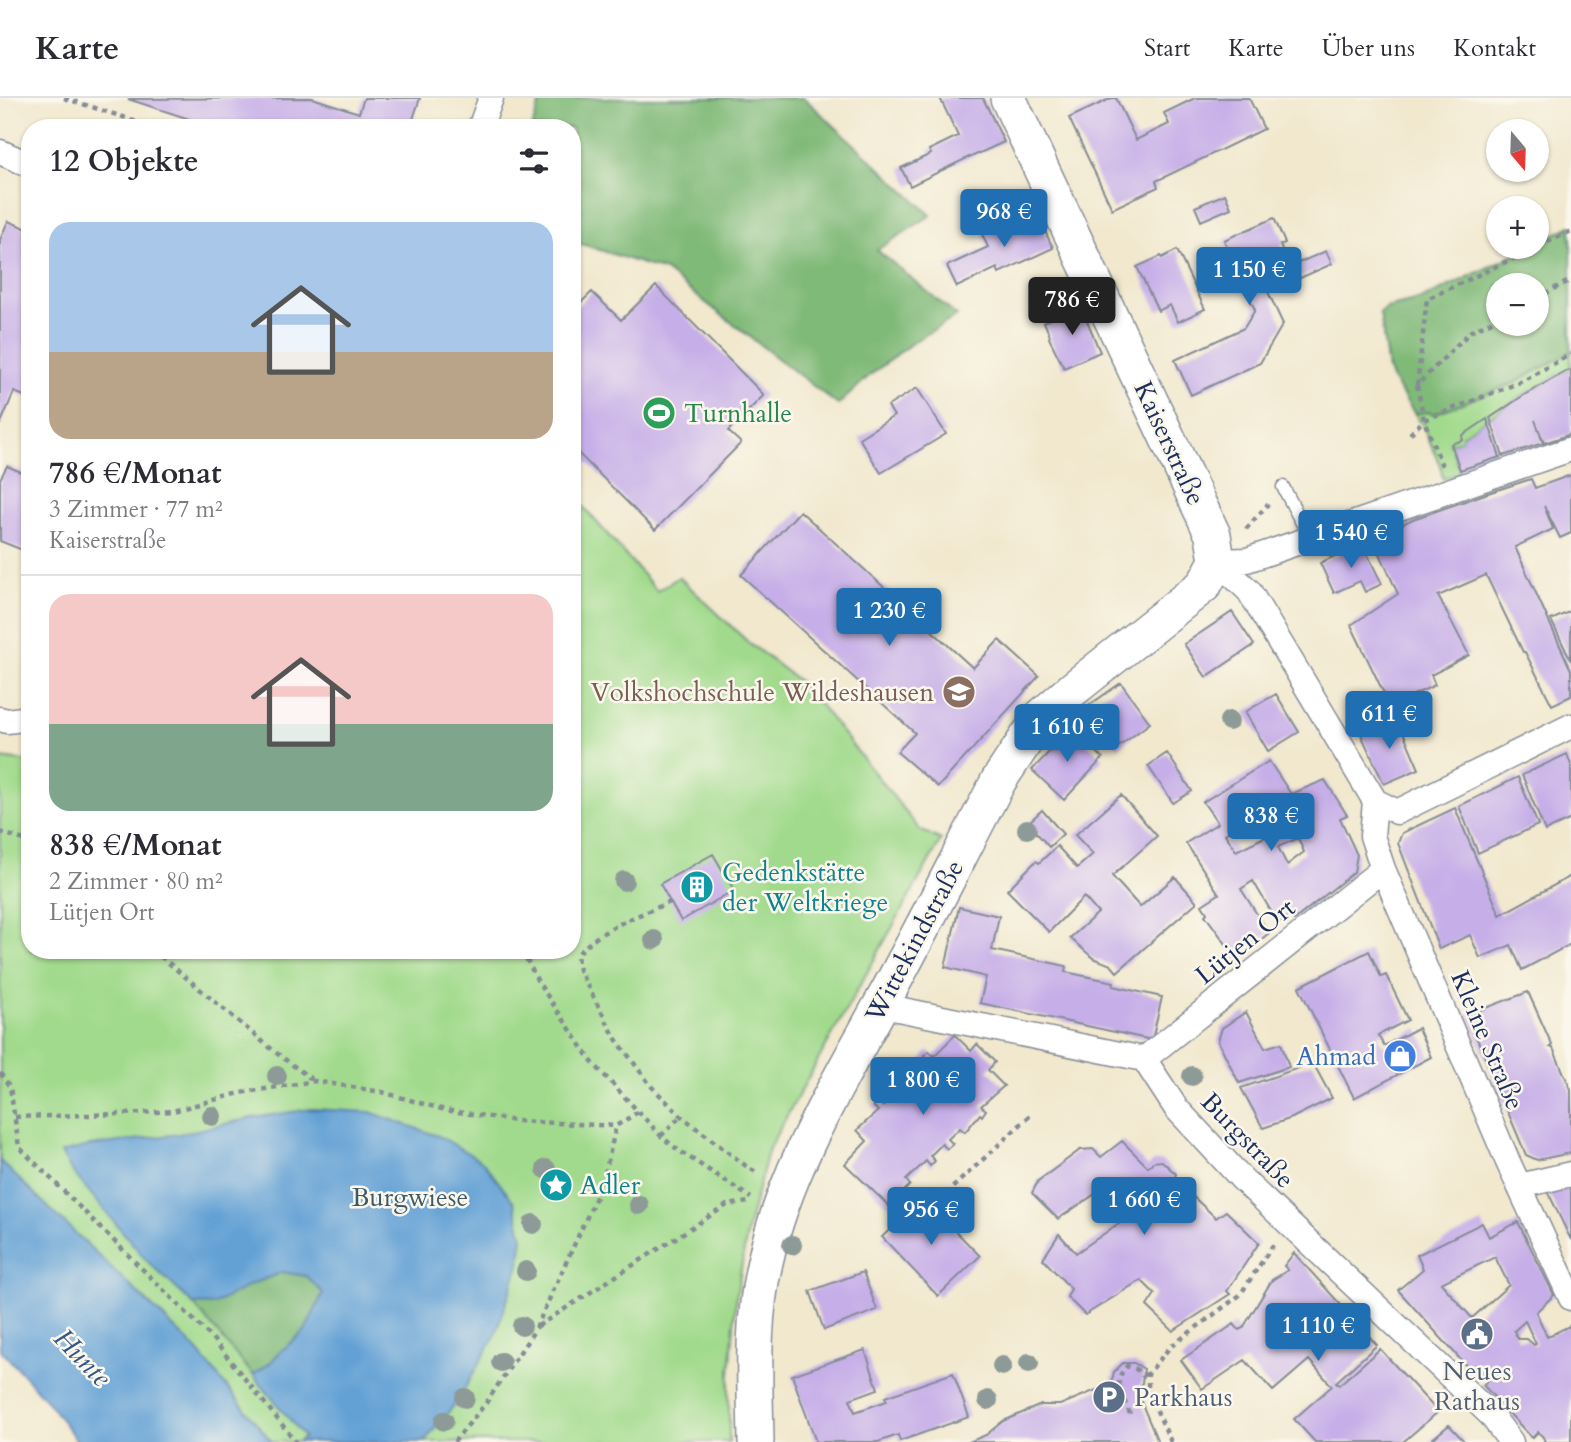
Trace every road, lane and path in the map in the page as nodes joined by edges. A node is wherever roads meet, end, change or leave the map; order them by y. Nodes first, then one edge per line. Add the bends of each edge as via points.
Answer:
1 (64, 98) edge
2 (491, 98) edge
3 (1008, 98) edge
4 (129, 119) edge
5 (483, 119) edge
6 (0, 152) edge
7 (21, 161) edge
8 (1571, 231) edge
9 (1571, 281) edge
10 (1549, 292) edge
11 (1486, 324) edge
12 (1571, 354) edge
13 (1417, 385) junction
14 (1424, 420) junction
15 (1410, 434) dead end
16 (1571, 449) edge
17 (1283, 487) joint
18 (1451, 490) junction
19 (1310, 538) junction
20 (1217, 561) junction
21 (0, 719) edge
22 (21, 719) edge
23 (1571, 726) edge
24 (1376, 801) junction
25 (0, 832) edge
26 (21, 839) edge
27 (1383, 869) junction
28 (670, 902) dead end
29 (581, 950) edge
30 (164, 959) edge
31 (526, 959) edge
32 (578, 959) edge
33 (885, 998) junction
34 (1144, 1059) junction
35 (0, 1073) edge
36 (315, 1081) junction
37 (638, 1112) junction
38 (1033, 1113) dead end
39 (681, 1116) junction
40 (15, 1117) junction
41 (616, 1126) junction
42 (661, 1136) junction
43 (1571, 1174) edge
44 (765, 1178) dead end
45 (1520, 1186) junction
46 (938, 1201) dead end
47 (1287, 1223) junction
48 (1571, 1298) edge
49 (536, 1328) junction
50 (1148, 1374) junction
51 (1130, 1414) dead end
52 (295, 1441) edge
53 (454, 1442) edge
54 (756, 1442) edge
55 (1171, 1442) edge
56 (1511, 1442) edge

1 - 4 path
2 - 5 street
3 - 20 street, Kaiserstraße via 1213,535
6 - 7 street
8 - 13 path via 1427,299
9 - 10 path
11 - 13 path via 1471,331
12 - 14 path via 1523,382
13 - 14 path
14 - 15 path
14 - 18 path
16 - 18 street
17 - 19 lane
17 - 20 path
18 - 19 street
19 - 20 street via 1247,560
20 - 24 street via 1249,592
20 - 33 street, Wittekindstraße via 1204,585 1041,717 999,780
21 - 22 street
23 - 24 street via 1397,812
24 - 27 street, Kleine Straße via 1372,836
25 - 26 path
27 - 34 street, Lütjen Ort
27 - 45 street, Kleine Straße
28 - 29 path via 630,919
30 - 36 path
31 - 37 path via 593,1063
32 - 39 path via 616,1039 651,1086
33 - 34 street via 898,1009
33 - 54 street, Wittekindstraße via 816,1126 774,1226 758,1299
34 - 47 street, Burgstraße via 1176,1108
35 - 40 path via 10,1087
36 - 40 path via 240,1093 173,1111
36 - 41 path via 504,1119
37 - 41 path
37 - 42 path
38 - 46 path
39 - 42 path
39 - 44 path
40 - 52 path via 19,1147 212,1338
41 - 49 path via 603,1182
42 - 49 path via 757,1201 727,1205
43 - 45 street
45 - 48 street, Kleine Straße
47 - 50 path via 1240,1295 1170,1347
47 - 56 street, Burgstraße via 1491,1415
49 - 53 path
50 - 51 path via 1127,1366 1120,1373 1117,1384
50 - 55 path via 1148,1391

